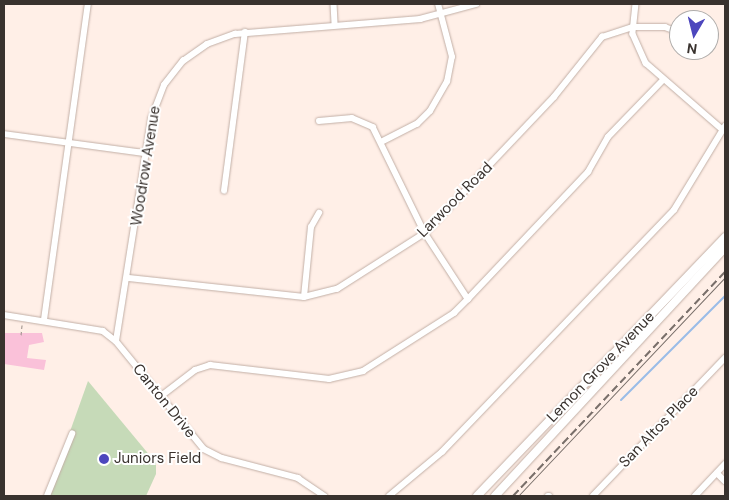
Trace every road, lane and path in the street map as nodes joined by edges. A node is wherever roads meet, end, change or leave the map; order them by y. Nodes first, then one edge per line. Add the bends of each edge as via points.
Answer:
1 (88, 4) edge
2 (334, 4) edge
3 (438, 4) edge
4 (476, 4) edge
5 (636, 4) edge
6 (441, 15) junction
7 (335, 25) junction
8 (633, 27) junction
9 (669, 28) edge
10 (245, 32) junction
11 (663, 80) junction
12 (319, 121) dead end
13 (724, 128) edge
14 (4, 134) edge
15 (384, 141) junction
16 (70, 143) junction
17 (145, 154) junction
18 (224, 190) dead end
19 (320, 213) dead end
20 (426, 233) junction
21 (725, 237) edge
22 (725, 248) edge
23 (129, 278) junction
24 (304, 297) junction
25 (468, 299) junction
26 (4, 315) edge
27 (44, 320) junction
28 (22, 325) dead end
29 (21, 335) dead end
30 (116, 341) junction
31 (725, 358) edge
32 (160, 397) junction
33 (72, 434) dead end
34 (725, 464) edge
35 (717, 473) junction
36 (725, 481) edge
37 (47, 496) edge
38 (325, 496) edge
39 (389, 496) edge
40 (477, 496) edge
41 (495, 496) edge
42 (593, 496) edge
43 (695, 496) edge

1 - 16 street
2 - 7 street
3 - 6 street
4 - 6 street, Woodrow Avenue
5 - 8 street
6 - 7 street, Woodrow Avenue
6 - 15 street via 452,57 447,82 430,111 417,124
7 - 10 street, Woodrow Avenue
8 - 9 street, Larwood Road
8 - 11 street via 639,51
8 - 20 street, Larwood Road via 614,31 595,43 554,98
10 - 17 street, Woodrow Avenue via 207,44 173,72 156,102
10 - 18 street
11 - 13 street
11 - 25 street via 608,137 588,172
12 - 15 street via 357,119 374,128
13 - 39 street via 674,210 442,452
14 - 16 street
15 - 20 street
16 - 17 street
16 - 27 street
17 - 23 street, Woodrow Avenue
19 - 24 street via 311,227
20 - 24 street, Larwood Road via 337,289
20 - 25 street
21 - 40 main road, Lemon Grove Avenue
22 - 41 main road, Lemon Grove Avenue
23 - 24 street, Larwood Road
23 - 30 street, Woodrow Avenue
25 - 32 street via 443,320 349,377 328,379 216,364 195,370
26 - 27 street, Canton Drive
27 - 30 street, Canton Drive via 95,328
28 - 29 path
30 - 32 street, Canton Drive
31 - 42 street, San Altos Place
32 - 38 street, Canton Drive via 194,440 211,453 298,478
33 - 37 street
34 - 35 street
35 - 36 street
35 - 43 street

